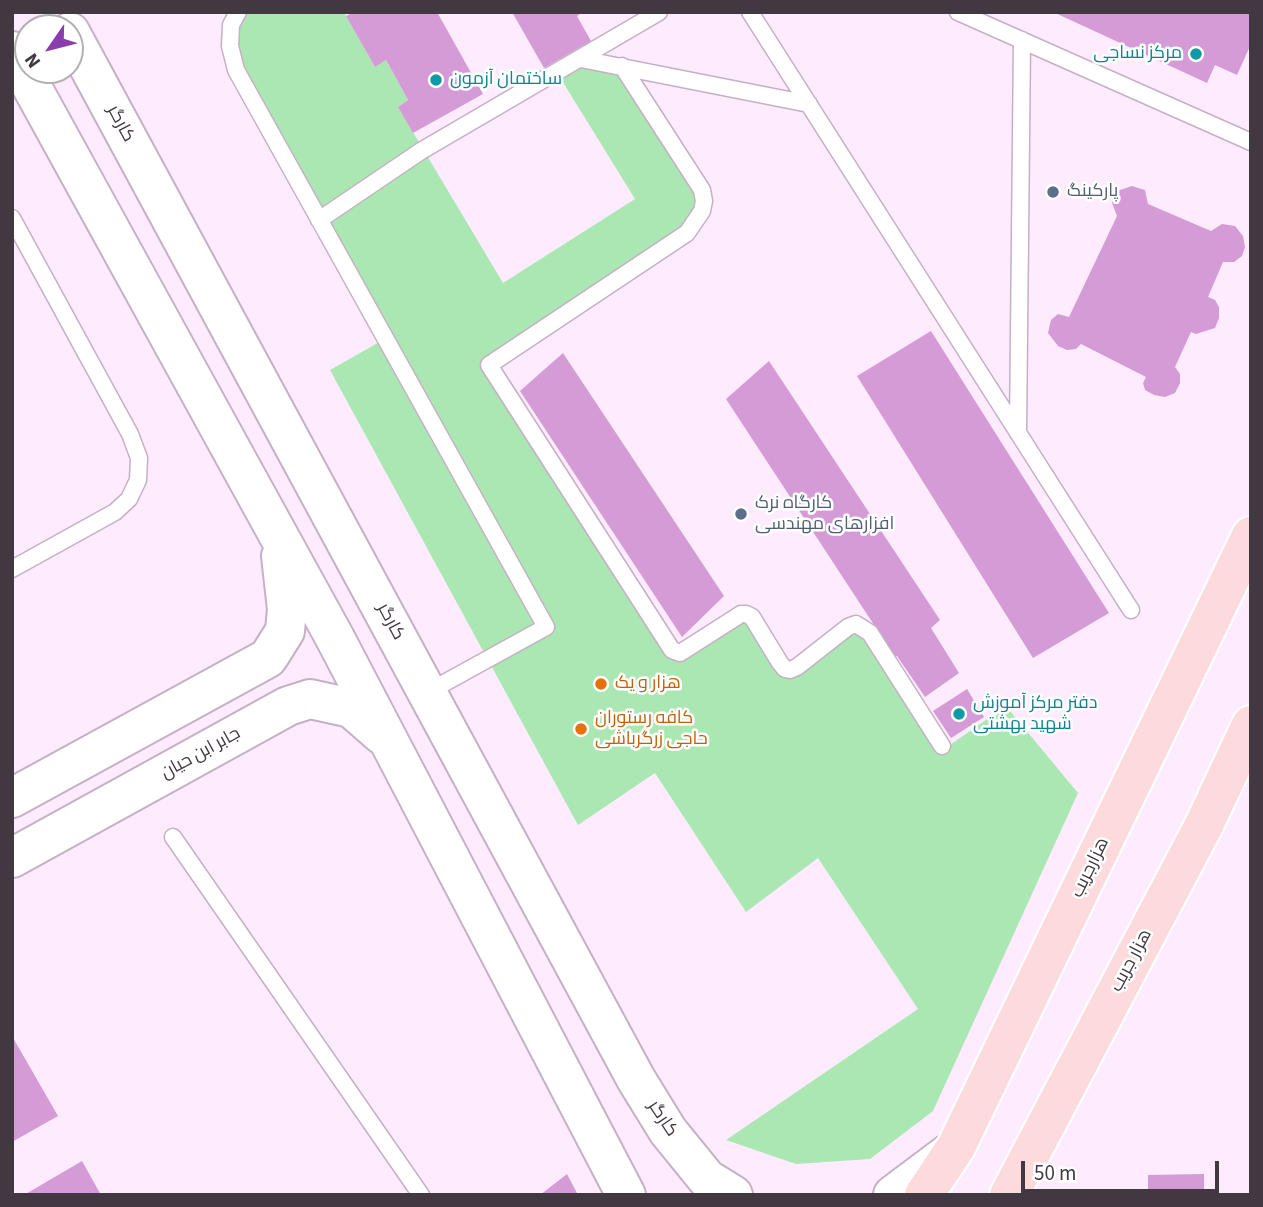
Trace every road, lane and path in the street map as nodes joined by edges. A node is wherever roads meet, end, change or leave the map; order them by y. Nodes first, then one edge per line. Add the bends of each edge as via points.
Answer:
1 (239, 12) edge
2 (659, 12) edge
3 (750, 12) edge
4 (958, 12) edge
5 (1022, 40) junction
6 (12, 50) edge
7 (84, 58) edge
8 (581, 59) junction
9 (622, 66) junction
10 (51, 84) edge
11 (809, 104) junction
12 (1249, 137) edge
13 (140, 162) junction
14 (12, 218) edge
15 (319, 220) junction
16 (148, 297) junction
17 (1018, 433) junction
18 (306, 468) junction
19 (278, 533) junction
20 (1251, 536) edge
21 (12, 569) edge
22 (1131, 610) dead end
23 (243, 673) junction
24 (428, 692) junction
25 (275, 713) junction
26 (1251, 725) edge
27 (389, 742) junction
28 (942, 746) dead end
29 (12, 798) edge
30 (173, 837) dead end
31 (12, 858) edge
32 (541, 901) junction
33 (487, 926) junction
34 (956, 1147) junction
35 (421, 1195) edge
36 (626, 1195) edge
37 (733, 1195) edge
38 (893, 1195) edge
39 (924, 1195) edge
40 (1009, 1195) edge

1 - 15 lane via 231,25 236,70
2 - 8 lane
3 - 11 lane
4 - 5 lane
5 - 12 lane
5 - 17 lane
6 - 16 main road
7 - 13 main road, کارگر
8 - 9 lane
8 - 15 lane via 422,151
9 - 11 lane
9 - 28 lane via 702,190 702,211 687,233 489,365 671,650 680,653 746,614 780,663 790,670 856,624 870,633
10 - 13 main road via 102,179 113,189 128,191 138,180
11 - 17 lane
13 - 18 main road, کارگر
14 - 21 lane via 139,458 138,480 129,499 115,512
15 - 24 lane via 546,628
16 - 18 main road via 148,270 159,260 171,263 263,418
16 - 19 main road
17 - 22 lane
18 - 24 main road, کارگر
19 - 23 main road via 288,609 285,631 268,658
19 - 27 main road
20 - 34 main road, هزارجریب
23 - 25 main road via 255,671 272,678 279,695
23 - 29 main road
24 - 32 main road, کارگر
25 - 27 main road, جابر ابن حیان via 310,699 328,701 351,708
25 - 31 main road, جابر ابن حیان
26 - 40 main road, هزار جریب via 1205,825
27 - 33 main road
30 - 35 lane
32 - 33 main road
32 - 37 main road, کارگر via 668,1131 707,1179
33 - 36 main road
34 - 38 main road
34 - 39 main road, هزارجریب

